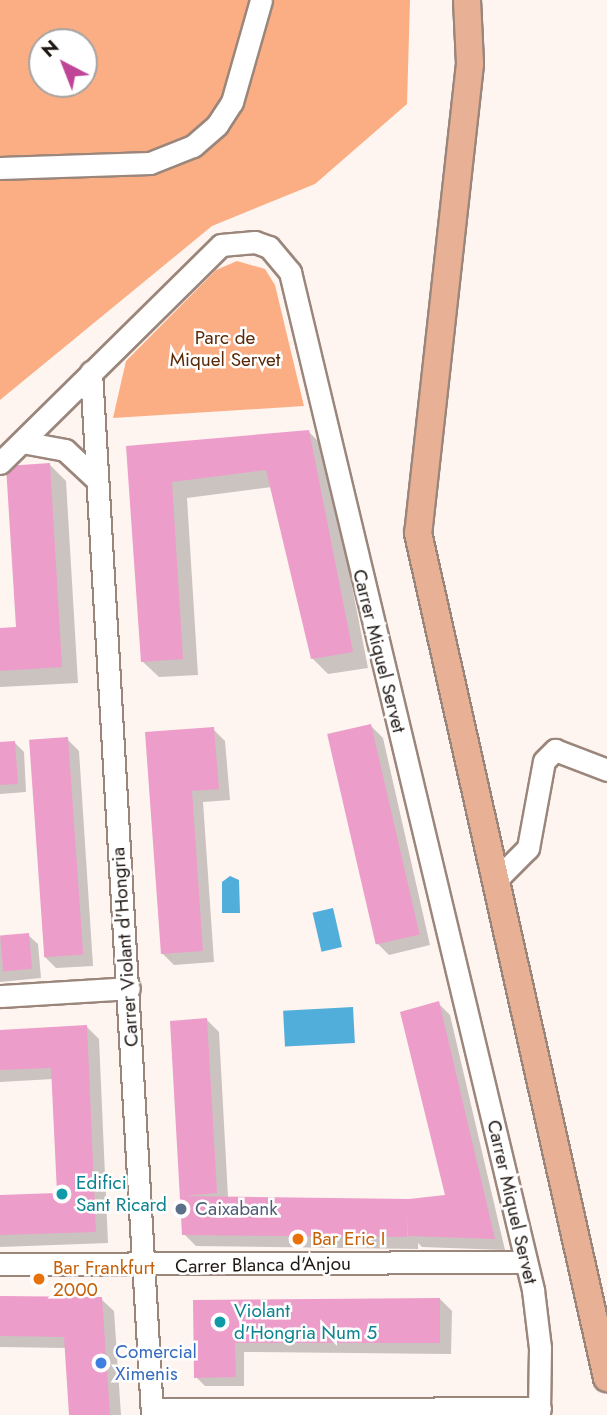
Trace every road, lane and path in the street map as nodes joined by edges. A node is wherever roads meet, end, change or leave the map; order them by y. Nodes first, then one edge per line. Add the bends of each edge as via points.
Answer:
1 (261, 0) edge
2 (467, 0) edge
3 (0, 169) edge
4 (91, 372) junction
5 (22, 442) junction
6 (0, 464) edge
7 (94, 478) junction
8 (607, 770) edge
9 (495, 881) junction
10 (129, 988) junction
11 (0, 996) edge
12 (526, 1262) junction
13 (0, 1264) edge
14 (144, 1267) junction
15 (607, 1378) edge
16 (539, 1411) edge
17 (152, 1412) edge

1 - 3 street via 232,102 217,125 193,146 150,163
2 - 9 main road via 470,64 418,533
4 - 5 street, Carrer Miquel Servet
4 - 7 street, Carrer Violant d'Hongria
4 - 12 street, Carrer Miquel Servet via 221,245 255,242 269,247 290,272
5 - 6 street, Carrer Miquel Servet
5 - 7 street via 65,450
7 - 10 street, Carrer Violant d'Hongria
8 - 9 street via 584,757 555,750 544,761 528,848
9 - 15 main road
10 - 11 street
10 - 14 street, Carrer Violant d'Hongria
12 - 14 street, Carrer Blanca d'Anjou
12 - 16 street, Carrer Miquel Servet via 540,1348
13 - 14 street, Carrer Blanca d'Anjou
14 - 17 street, Carrer Violant d'Hongria
16 - 17 street

